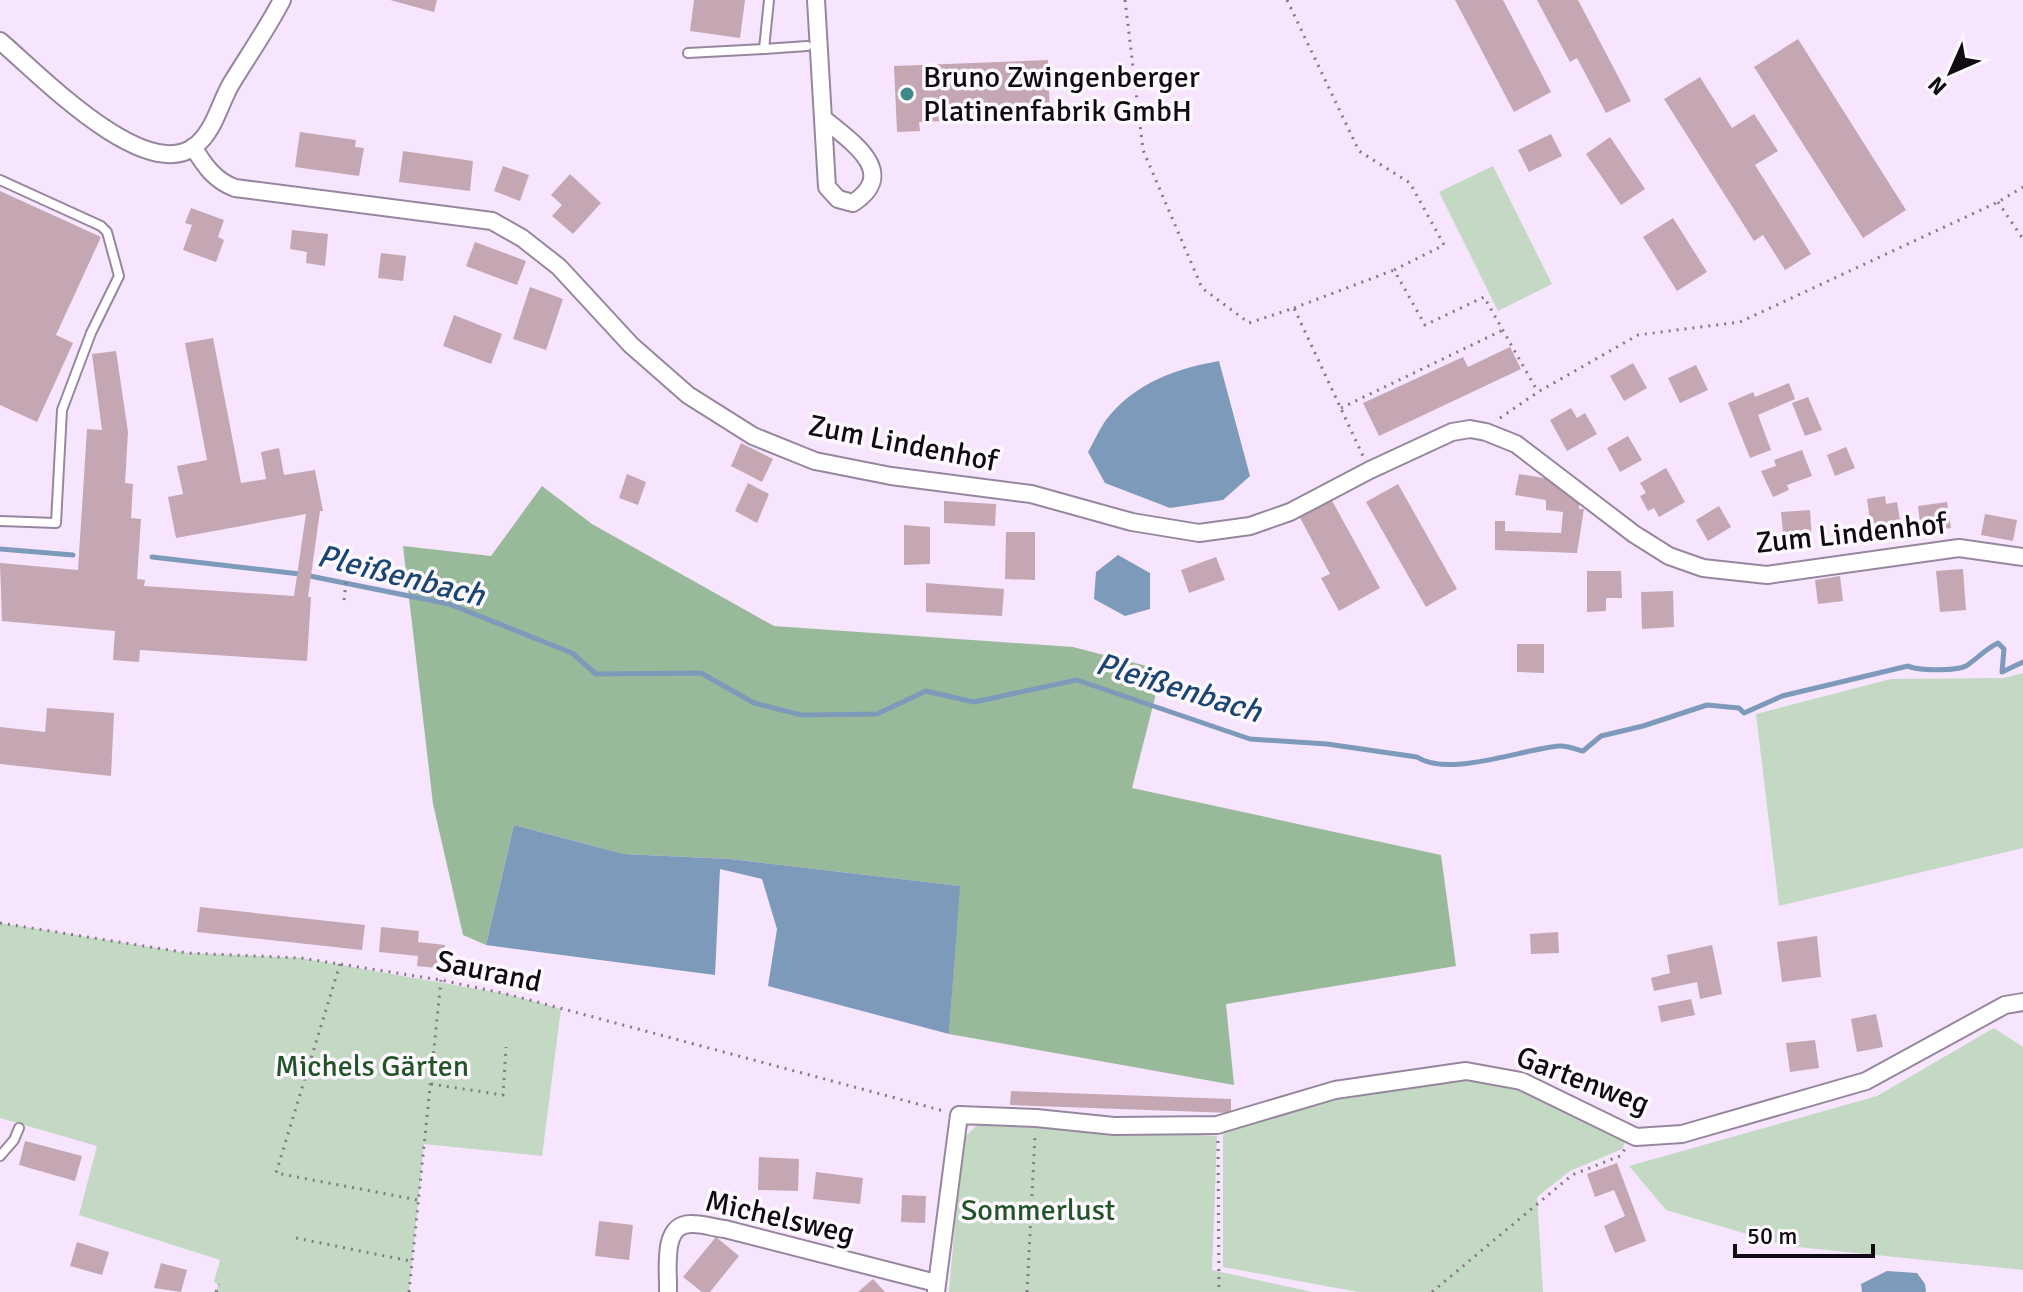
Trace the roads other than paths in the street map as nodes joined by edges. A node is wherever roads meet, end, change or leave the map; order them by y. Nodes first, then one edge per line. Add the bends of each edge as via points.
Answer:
1 (282, 0) edge
2 (769, 0) edge
3 (816, 0) edge
4 (0, 41) edge
5 (813, 46) junction
6 (764, 49) junction
7 (688, 53) dead end
8 (823, 118) junction
9 (193, 147) junction
10 (0, 180) edge
11 (0, 521) edge
12 (2023, 557) edge
13 (2023, 1002) edge
14 (19, 1128) dead end
15 (0, 1156) edge
16 (936, 1288) edge
17 (668, 1292) edge

1 - 9 street via 210,129
2 - 6 lane
3 - 5 street
4 - 9 street via 96,123 137,148 169,156
5 - 6 lane
5 - 8 street
6 - 7 lane
8 - 8 street via 827,187 838,199 853,203 866,195 874,178 869,162
9 - 12 street, Zum Lindenhof via 219,182 235,188 492,221 559,267 631,345 688,395 753,436 815,461 1031,494 1132,522 1199,533 1250,526 1290,512 1452,432 1470,429 1516,444 1634,534 1669,556 1703,568 1767,575 1959,548
10 - 11 lane via 101,226 119,276 62,410 56,523
13 - 16 street, Gartenweg via 2005,1005 1866,1081 1682,1134 1636,1137 1521,1081 1466,1071 1335,1090 1217,1125 1114,1126 959,1115
14 - 15 lane
16 - 17 street, Michelsweg via 691,1224 682,1225 671,1237

